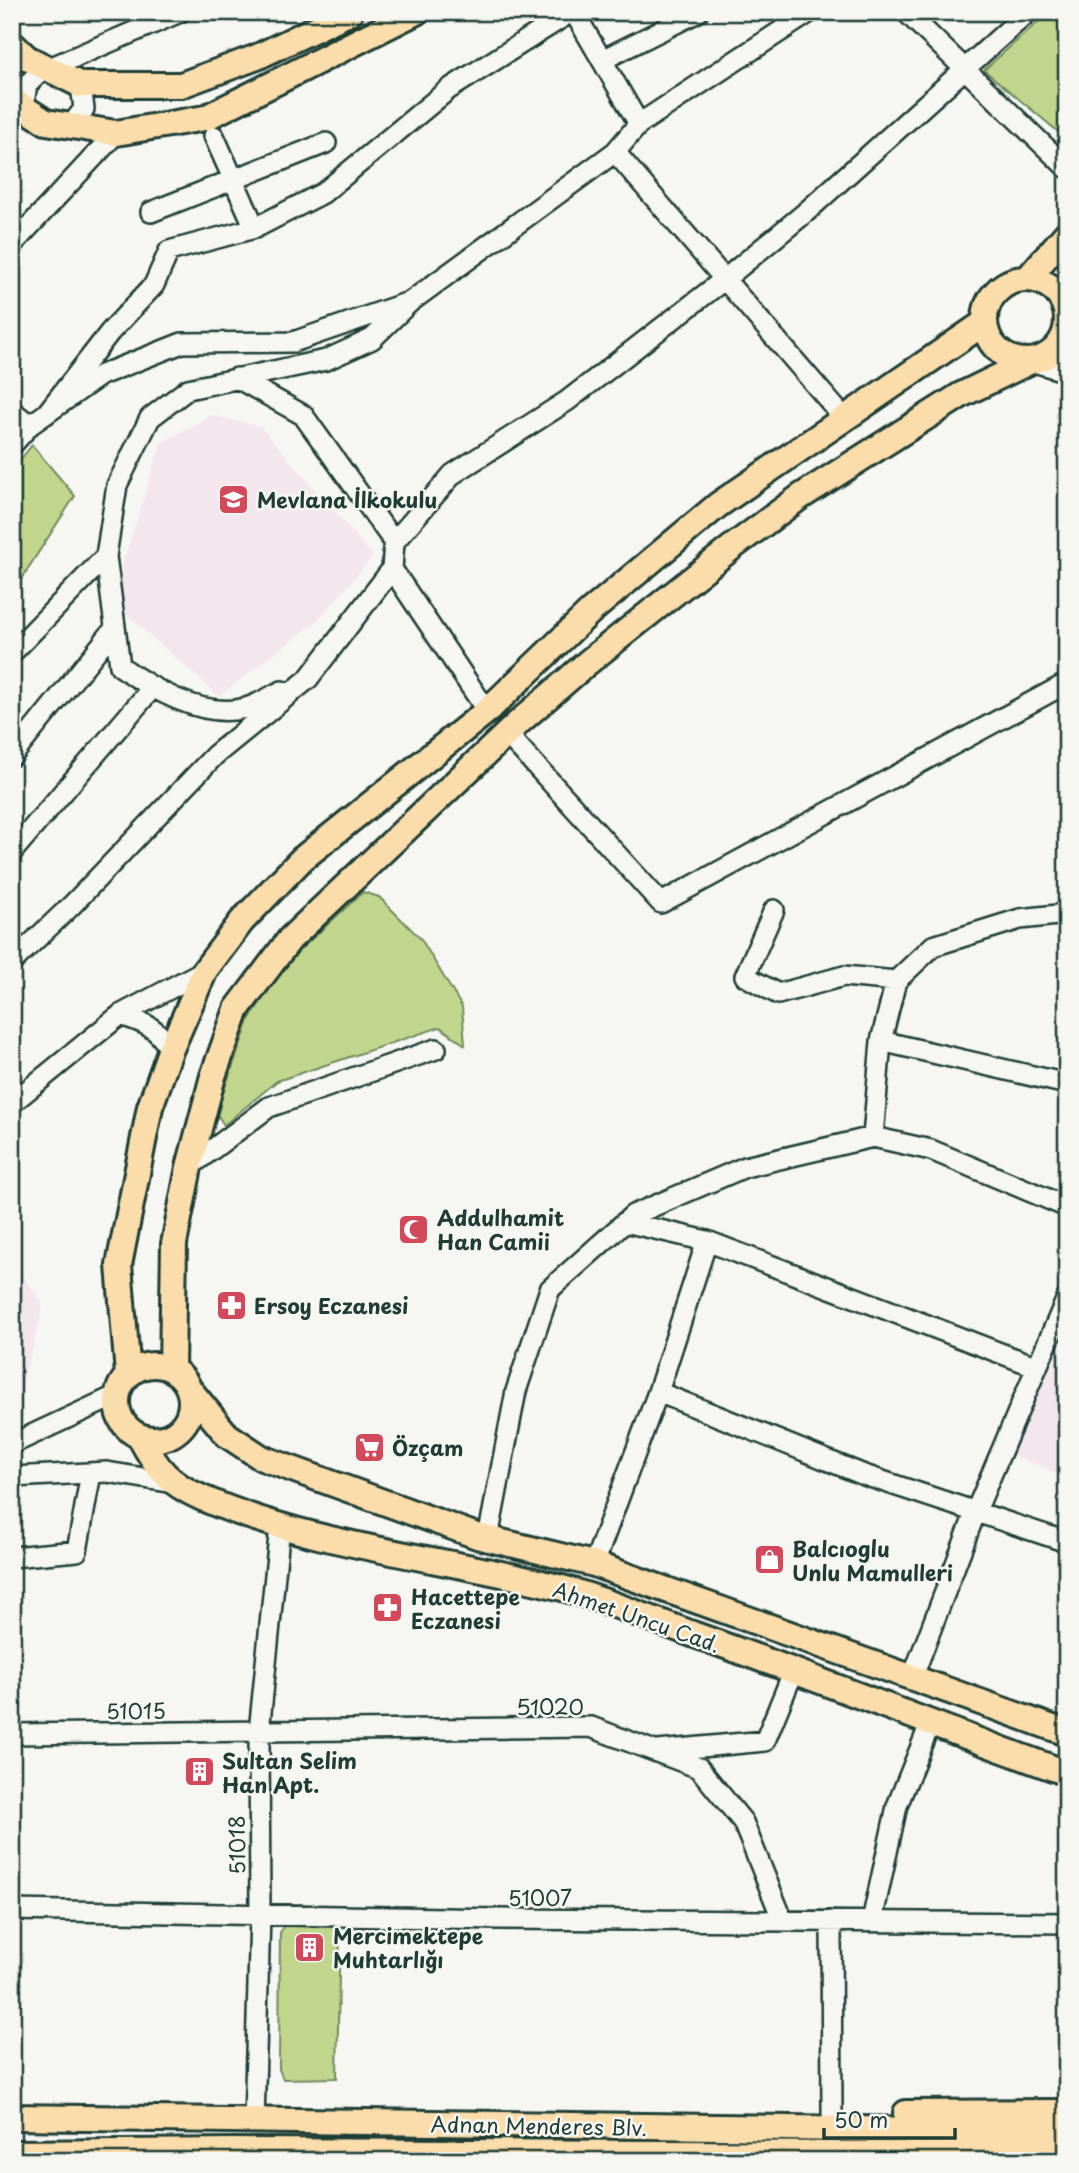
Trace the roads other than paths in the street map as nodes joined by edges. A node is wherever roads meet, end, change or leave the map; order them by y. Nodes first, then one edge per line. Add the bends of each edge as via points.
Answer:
1 (180, 12) edge
2 (350, 12) edge
3 (416, 12) edge
4 (572, 12) edge
5 (698, 12) edge
6 (810, 12) edge
7 (905, 12) edge
8 (1026, 13) edge
9 (133, 21) edge
10 (12, 44) edge
11 (602, 60) junction
12 (49, 70) junction
13 (965, 70) junction
14 (81, 85) junction
15 (18, 104) edge
16 (639, 124) junction
17 (69, 128) junction
18 (116, 132) junction
19 (214, 136) dead end
20 (326, 144) dead end
21 (615, 152) junction
22 (1067, 168) edge
23 (233, 180) junction
24 (152, 212) dead end
25 (255, 228) junction
26 (1067, 233) edge
27 (12, 245) edge
28 (726, 279) junction
29 (1027, 279) junction
30 (410, 302) junction
31 (984, 323) junction
32 (1067, 325) edge
33 (1031, 361) junction
34 (1067, 373) edge
35 (237, 378) junction
36 (12, 411) edge
37 (844, 418) junction
38 (38, 419) junction
39 (12, 445) edge
40 (394, 542) junction
41 (106, 556) junction
42 (392, 569) junction
43 (115, 628) junction
44 (12, 653) edge
45 (308, 679) junction
46 (1067, 683) edge
47 (153, 688) junction
48 (487, 711) junction
49 (507, 734) junction
50 (12, 756) edge
51 (12, 852) edge
52 (774, 910) dead end
53 (1067, 914) edge
54 (12, 962) edge
55 (205, 970) junction
56 (896, 981) junction
57 (120, 1015) junction
58 (881, 1041) junction
59 (436, 1049) dead end
60 (170, 1051) junction
61 (1067, 1084) edge
62 (12, 1103) edge
63 (873, 1137) junction
64 (189, 1167) junction
65 (1067, 1207) edge
66 (625, 1222) junction
67 (707, 1241) junction
68 (1067, 1298) edge
69 (1037, 1367) junction
70 (172, 1369) junction
71 (122, 1385) junction
72 (190, 1390) junction
73 (658, 1392) junction
74 (140, 1437) junction
75 (12, 1444) edge
76 (91, 1473) junction
77 (12, 1477) edge
78 (174, 1483) junction
79 (976, 1511) junction
80 (280, 1526) junction
81 (488, 1538) junction
82 (1067, 1542) edge
83 (12, 1557) edge
84 (594, 1564) junction
85 (794, 1670) junction
86 (913, 1676) junction
87 (930, 1724) junction
88 (259, 1732) junction
89 (1067, 1733) edge
90 (12, 1734) edge
91 (710, 1746) junction
92 (654, 1751) junction
93 (1067, 1773) edge
94 (710, 1782) junction
95 (12, 1910) edge
96 (260, 1915) junction
97 (783, 1921) junction
98 (831, 1921) junction
99 (872, 1921) junction
100 (1067, 1923) edge
101 (1067, 2112) edge
102 (832, 2114) junction
103 (12, 2117) edge
104 (254, 2122) junction
105 (623, 2126) junction
106 (1067, 2132) edge
107 (12, 2153) edge
108 (603, 2154) junction
109 (1067, 2155) edge
110 (198, 2156) edge
111 (634, 2161) edge

1 - 9 street
2 - 14 main road via 257,57 181,85
3 - 18 main road via 205,118
4 - 11 street
4 - 25 street via 449,89 323,193
5 - 11 street
6 - 16 street
7 - 13 street
8 - 13 street
9 - 12 street
10 - 12 main road
11 - 16 street
12 - 14 main road
12 - 15 street via 32,78
13 - 22 street
13 - 28 street
14 - 17 street via 84,109
15 - 17 main road via 46,122
16 - 21 street
17 - 18 main road
18 - 27 street
19 - 23 street
20 - 23 street
21 - 28 street
21 - 30 street
23 - 24 street
23 - 25 street
25 - 38 street via 169,251 154,285
26 - 29 main road
28 - 37 street
28 - 40 street via 568,401 453,474
29 - 31 main road via 1013,281 992,297
29 - 32 main road via 1040,282 1061,299
30 - 35 street via 372,339 327,360
30 - 38 street via 293,342 182,343 101,375
31 - 33 main road via 994,347 1017,360
31 - 37 main road
32 - 33 main road via 1055,350
33 - 34 street
33 - 49 main road via 980,383 800,497 654,609
35 - 40 street via 303,415
35 - 41 street via 188,389 150,418 117,485
36 - 38 street
37 - 48 main road via 718,505 590,612
38 - 39 street
40 - 42 street
41 - 43 street
41 - 44 street
42 - 45 street
42 - 48 street
43 - 47 street via 120,666
43 - 50 street
45 - 47 street via 243,709 209,710
45 - 54 street via 215,755
46 - 49 street via 661,903
47 - 51 street
48 - 55 main road via 302,859 242,921
49 - 64 main road via 290,939 237,1009
52 - 56 street via 746,976 778,995 844,976
53 - 56 street via 1020,919 933,946
55 - 57 street
55 - 60 main road
56 - 58 street
57 - 60 street via 146,1023 164,1038
57 - 62 street
58 - 61 street
58 - 63 street
59 - 64 street via 269,1107
60 - 71 main road via 150,1107 119,1265
63 - 65 street via 931,1150
63 - 66 street via 745,1167
64 - 70 main road via 174,1244
66 - 67 street
66 - 81 street via 550,1289 516,1391
67 - 69 street
67 - 73 street
68 - 69 street
69 - 79 street
70 - 71 main road via 151,1364
70 - 72 main road
71 - 74 main road via 117,1408 123,1423
71 - 75 street
72 - 74 main road via 191,1408 181,1428 171,1436
72 - 81 main road, Ahmet Uncu Cad. via 227,1435 262,1458
73 - 79 street via 864,1475
73 - 84 street
74 - 78 main road, Ahmet Uncu Cad. via 155,1467
76 - 77 street
76 - 78 street
76 - 83 street via 77,1551
78 - 80 main road, Ahmet Uncu Cad.
79 - 82 street
79 - 86 street
80 - 85 main road, Ahmet Uncu Cad. via 567,1589
80 - 88 street, 51018
81 - 84 main road, Ahmet Uncu Cad.
84 - 86 main road, Ahmet Uncu Cad.
85 - 87 main road, Ahmet Uncu Cad.
85 - 91 street via 765,1741
86 - 89 main road, Ahmet Uncu Cad.
87 - 93 main road, Ahmet Uncu Cad.
87 - 99 street via 898,1806
88 - 90 street, 51015
88 - 92 street, 51020 via 591,1727
88 - 96 street, 51018
91 - 92 street
91 - 94 street
92 - 94 street, 51020 via 699,1768
94 - 97 street, 51020 via 743,1822
95 - 96 street, 51007
96 - 97 street, 51007
96 - 104 street, 51018
97 - 98 street, 51007
98 - 99 street, 51007
98 - 102 street
99 - 100 street, 51007
101 - 102 main road
102 - 105 main road
103 - 104 main road, Adnan Menderes Blv.
104 - 105 main road, Adnan Menderes Blv.
105 - 106 main road, Adnan Menderes Blv.
107 - 110 main road, Adnan Menderes Blv.
108 - 109 main road, Adnan Menderes Blv.
108 - 110 main road, Adnan Menderes Blv.
108 - 111 main road

